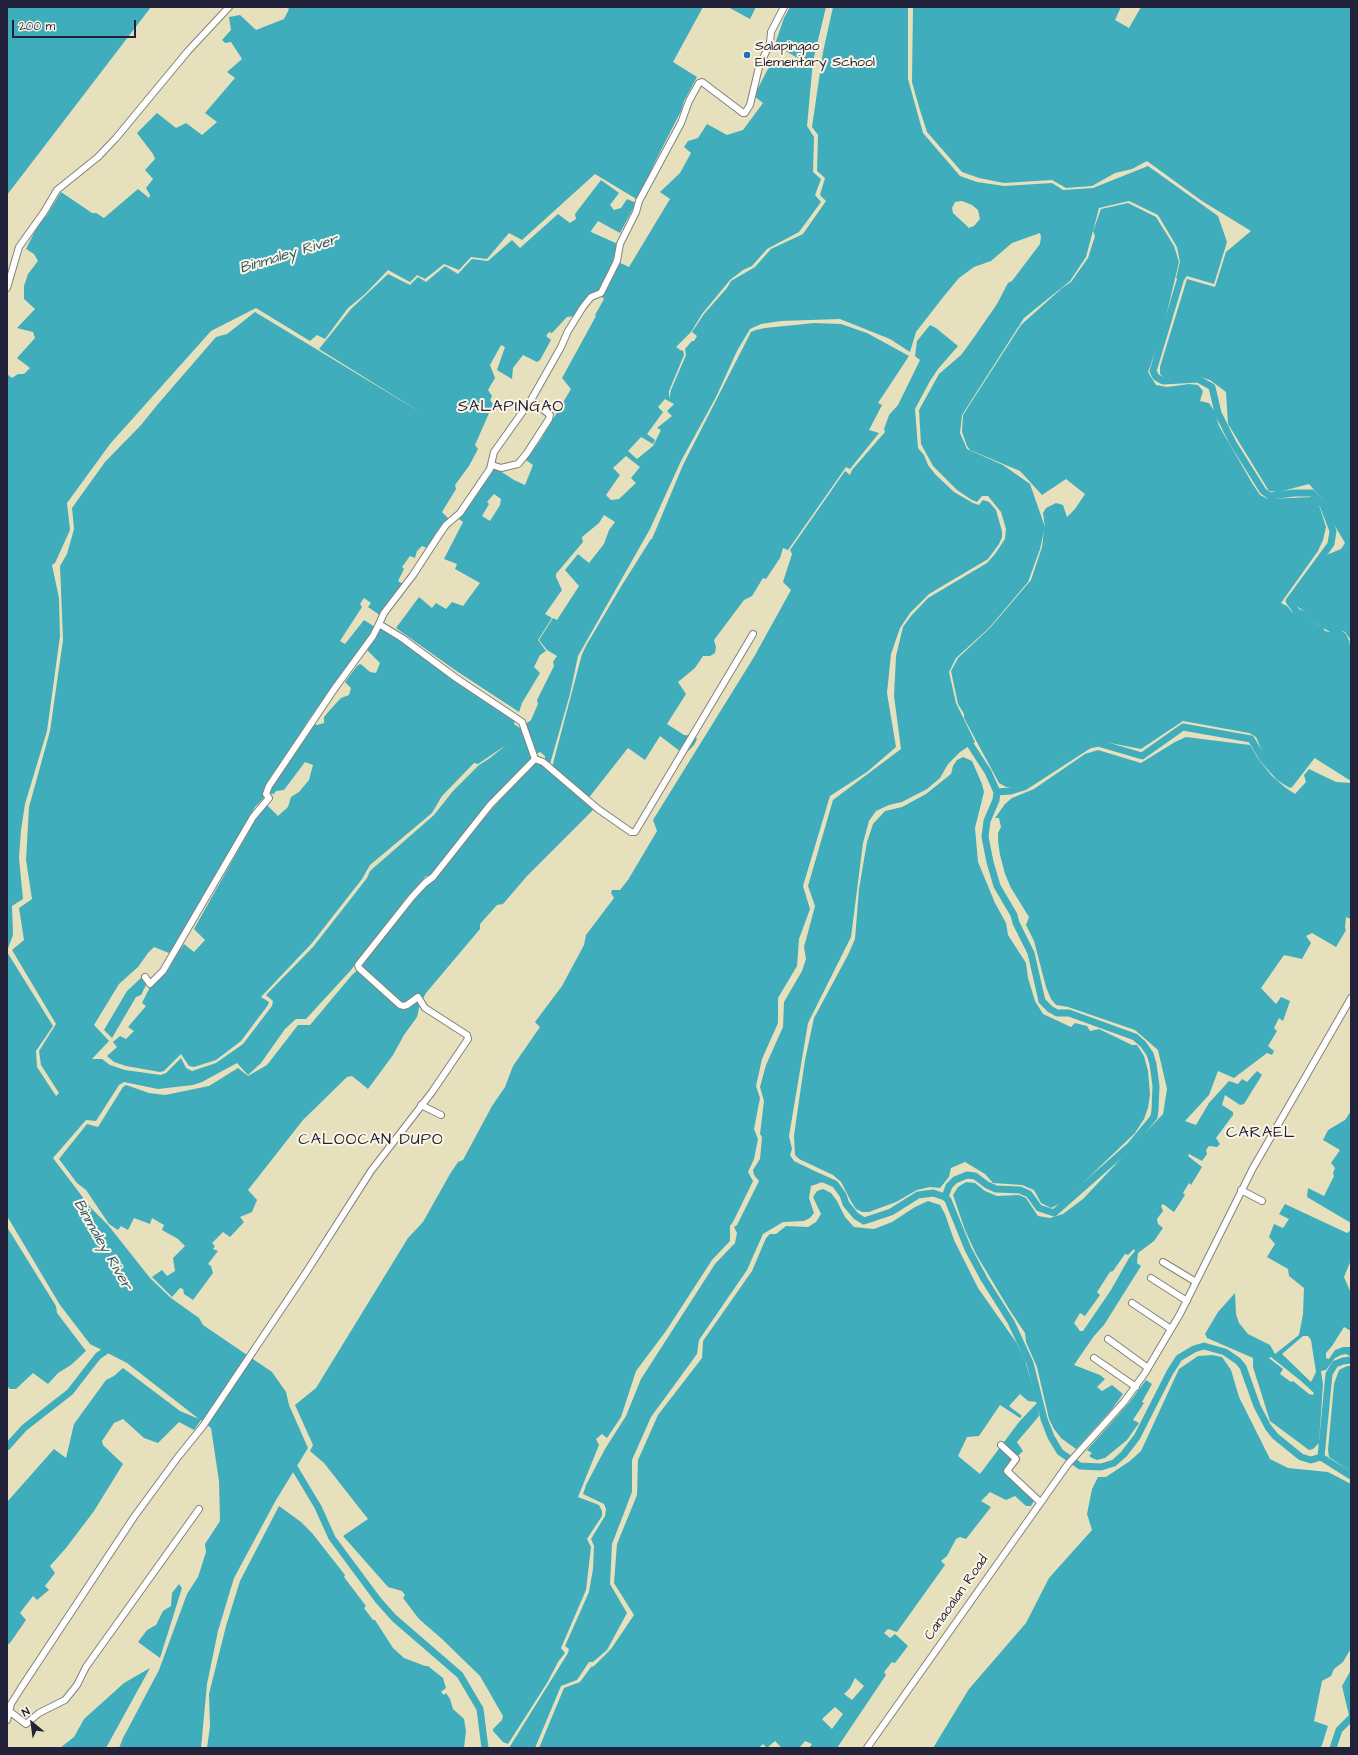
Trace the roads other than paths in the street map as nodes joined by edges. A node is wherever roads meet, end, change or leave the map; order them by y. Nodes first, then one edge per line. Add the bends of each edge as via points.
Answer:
1 (229, 7) edge
2 (784, 7) edge
3 (7, 288) edge
4 (531, 400) junction
5 (492, 465) junction
6 (379, 624) junction
7 (753, 634) dead end
8 (535, 757) junction
9 (145, 977) dead end
10 (1351, 998) edge
11 (421, 1105) junction
12 (441, 1115) dead end
13 (1242, 1190) junction
14 (1262, 1201) dead end
15 (1163, 1262) dead end
16 (1151, 1278) dead end
17 (1196, 1282) junction
18 (1186, 1301) junction
19 (1132, 1303) dead end
20 (1171, 1329) junction
21 (1108, 1339) dead end
22 (1094, 1358) dead end
23 (1148, 1368) junction
24 (1136, 1387) junction
25 (1001, 1445) dead end
26 (1040, 1502) junction
27 (199, 1509) dead end
28 (9, 1711) junction
29 (7, 1720) edge
30 (867, 1748) edge

1 - 3 street via 98,157 57,190 19,247
2 - 4 street via 771,32 770,43 759,67 750,105 745,113 702,82 699,83 681,123 639,201 620,244 617,261 601,292 591,297 568,330
4 - 5 street via 494,452
4 - 5 street via 550,414 549,419 518,464 501,468
5 - 6 street via 464,507 438,535
6 - 8 street via 524,724
6 - 9 street via 269,786 266,794 269,798 253,817 163,970 150,984
7 - 8 street via 635,832 631,832 598,808
8 - 11 street via 490,805 358,965 400,1005 407,1005 418,997 423,1006 434,1015 468,1036
10 - 13 street, Canaoalan Road
11 - 12 street
11 - 28 street via 370,1171 307,1271 203,1426 134,1517 21,1688
13 - 14 street
13 - 17 street, Canaoalan Road
15 - 17 street
16 - 18 street
17 - 18 street, Canaoalan Road
18 - 20 street, Canaoalan Road
19 - 20 street
20 - 23 street, Canaoalan Road
21 - 23 street
22 - 24 street
23 - 24 street, Canaoalan Road
24 - 26 street, Canaoalan Road via 1074,1456
25 - 26 street via 1016,1458 1006,1471
26 - 30 street, Canaoalan Road
27 - 28 street via 65,1700 39,1713 26,1724
28 - 29 street

